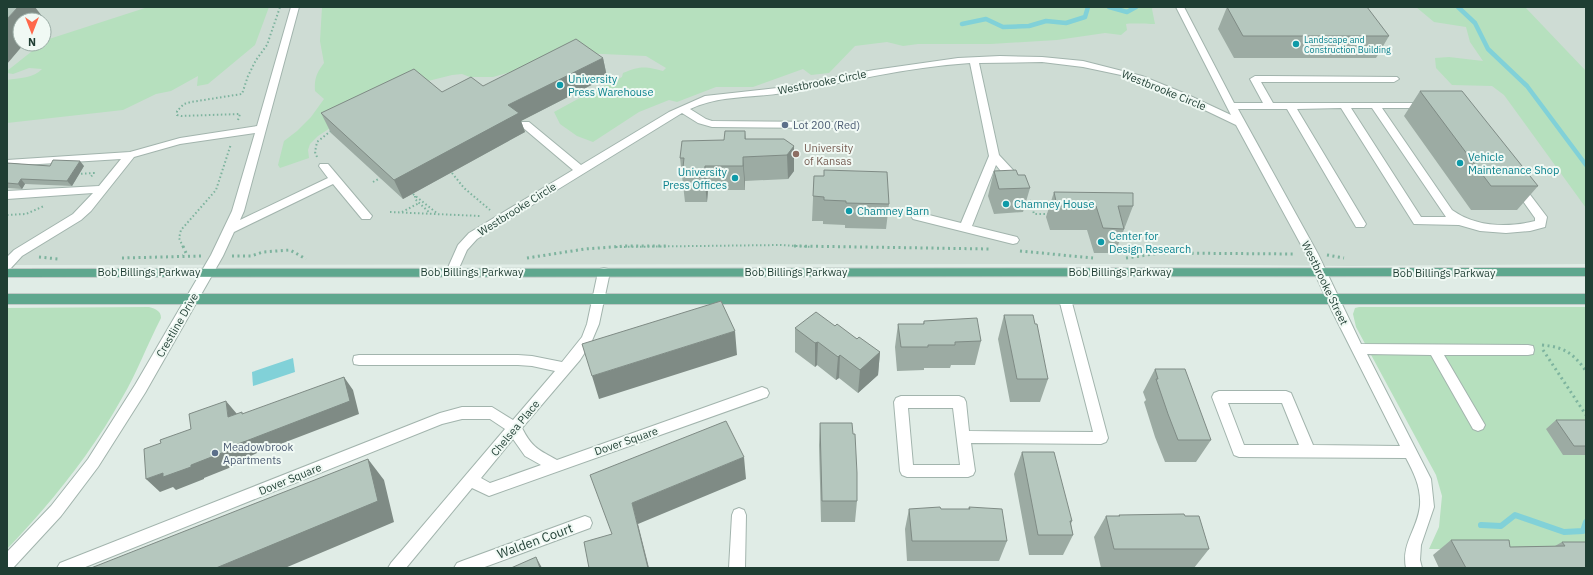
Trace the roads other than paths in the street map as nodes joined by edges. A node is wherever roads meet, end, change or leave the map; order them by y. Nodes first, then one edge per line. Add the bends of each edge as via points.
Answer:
1 (295, 7) edge
2 (1180, 7) edge
3 (974, 60) junction
4 (1394, 79) dead end
5 (1438, 105) edge
6 (1231, 106) junction
7 (1270, 106) junction
8 (1290, 106) junction
9 (1344, 106) junction
10 (1375, 106) junction
11 (683, 109) junction
12 (1240, 123) junction
13 (524, 124) dead end
14 (832, 125) dead end
15 (260, 129) junction
16 (130, 155) junction
17 (994, 156) junction
18 (320, 162) road end
19 (7, 163) edge
20 (580, 170) junction
21 (1512, 179) edge
22 (334, 180) junction
23 (103, 189) junction
24 (7, 195) edge
25 (1018, 195) edge
26 (366, 216) dead end
27 (917, 216) dead end
28 (1460, 221) junction
29 (1360, 224) dead end
30 (965, 228) junction
31 (230, 229) junction
32 (1014, 245) road end
33 (7, 265) edge
34 (207, 272) junction
35 (452, 272) junction
36 (604, 272) junction
37 (1586, 272) edge
38 (7, 273) edge
39 (1321, 273) junction
40 (598, 298) junction
41 (7, 299) edge
42 (192, 299) junction
43 (1065, 299) junction
44 (1332, 299) junction
45 (1586, 299) edge
46 (1357, 349) junction
47 (1435, 350) junction
48 (1528, 350) dead end
49 (359, 360) dead end
50 (565, 368) junction
51 (762, 393) dead end
52 (1478, 425) dead end
53 (515, 428) junction
54 (963, 438) junction
55 (1309, 452) junction
56 (1411, 452) junction
57 (556, 466) junction
58 (470, 480) junction
59 (739, 515) dead end
60 (585, 523) dead end
61 (7, 564) edge
62 (65, 568) edge
63 (396, 568) edge
64 (462, 568) edge
65 (737, 568) edge
66 (1414, 568) edge

1 - 15 street, Crestline Drive
2 - 6 street, Westbrooke Street
3 - 11 street, Westbrooke Circle via 922,64 780,90 710,98
3 - 12 street, Westbrooke Circle via 1049,61 1123,73
3 - 17 street
4 - 7 street via 1255,79
5 - 10 street
6 - 7 street
6 - 12 street, Westbrooke Street
7 - 8 street
8 - 9 street
8 - 29 street
9 - 10 street
9 - 28 street via 1418,221
10 - 28 street via 1448,213
11 - 14 street via 712,124
11 - 20 street, Westbrooke Circle
12 - 39 street, Westbrooke Street
13 - 20 street
15 - 16 street via 180,141
15 - 31 street, Crestline Drive via 238,211
16 - 19 street
16 - 23 street
17 - 25 street via 1009,172
17 - 30 street
18 - 22 street
20 - 35 street, Westbrooke Circle via 473,236 462,248
21 - 28 street via 1541,217 1541,224 1527,229 1489,229
22 - 26 street
22 - 31 street
23 - 24 street
23 - 33 street via 77,217 18,253
27 - 30 street
30 - 32 street
31 - 34 street, Crestline Drive
34 - 35 main road, Bob Billings Parkway
34 - 38 main road, Bob Billings Parkway
34 - 42 street, Crestline Drive
35 - 36 main road, Bob Billings Parkway
36 - 39 main road, Bob Billings Parkway
36 - 40 street, Chelsea Place
37 - 39 main road, Bob Billings Parkway
39 - 44 street, Westbrooke Street
40 - 42 main road
40 - 43 main road
40 - 50 street, Chelsea Place via 587,339
41 - 42 main road
42 - 61 street, Crestline Drive via 122,420 93,463 56,511
43 - 44 main road
43 - 54 street via 1100,438
44 - 45 main road
44 - 46 street, Westbrooke Street
46 - 47 street
46 - 56 street, Westbrooke Street
47 - 48 street
47 - 52 street
49 - 50 street via 518,360
50 - 53 street, Chelsea Place
51 - 57 street, Dover Square
53 - 57 street via 530,452
53 - 58 street, Chelsea Place
53 - 62 street, Dover Square via 492,413 462,413 445,417
54 - 54 street via 959,402 901,402 907,470 968,471
55 - 55 street via 1239,451 1219,397 1286,397
55 - 56 street
56 - 66 street, Westbrooke Street via 1424,479 1427,492 1426,509 1412,548
57 - 58 street, Dover Square via 489,490
58 - 63 street, Chelsea Place
59 - 65 street
60 - 64 street, Walden Court

